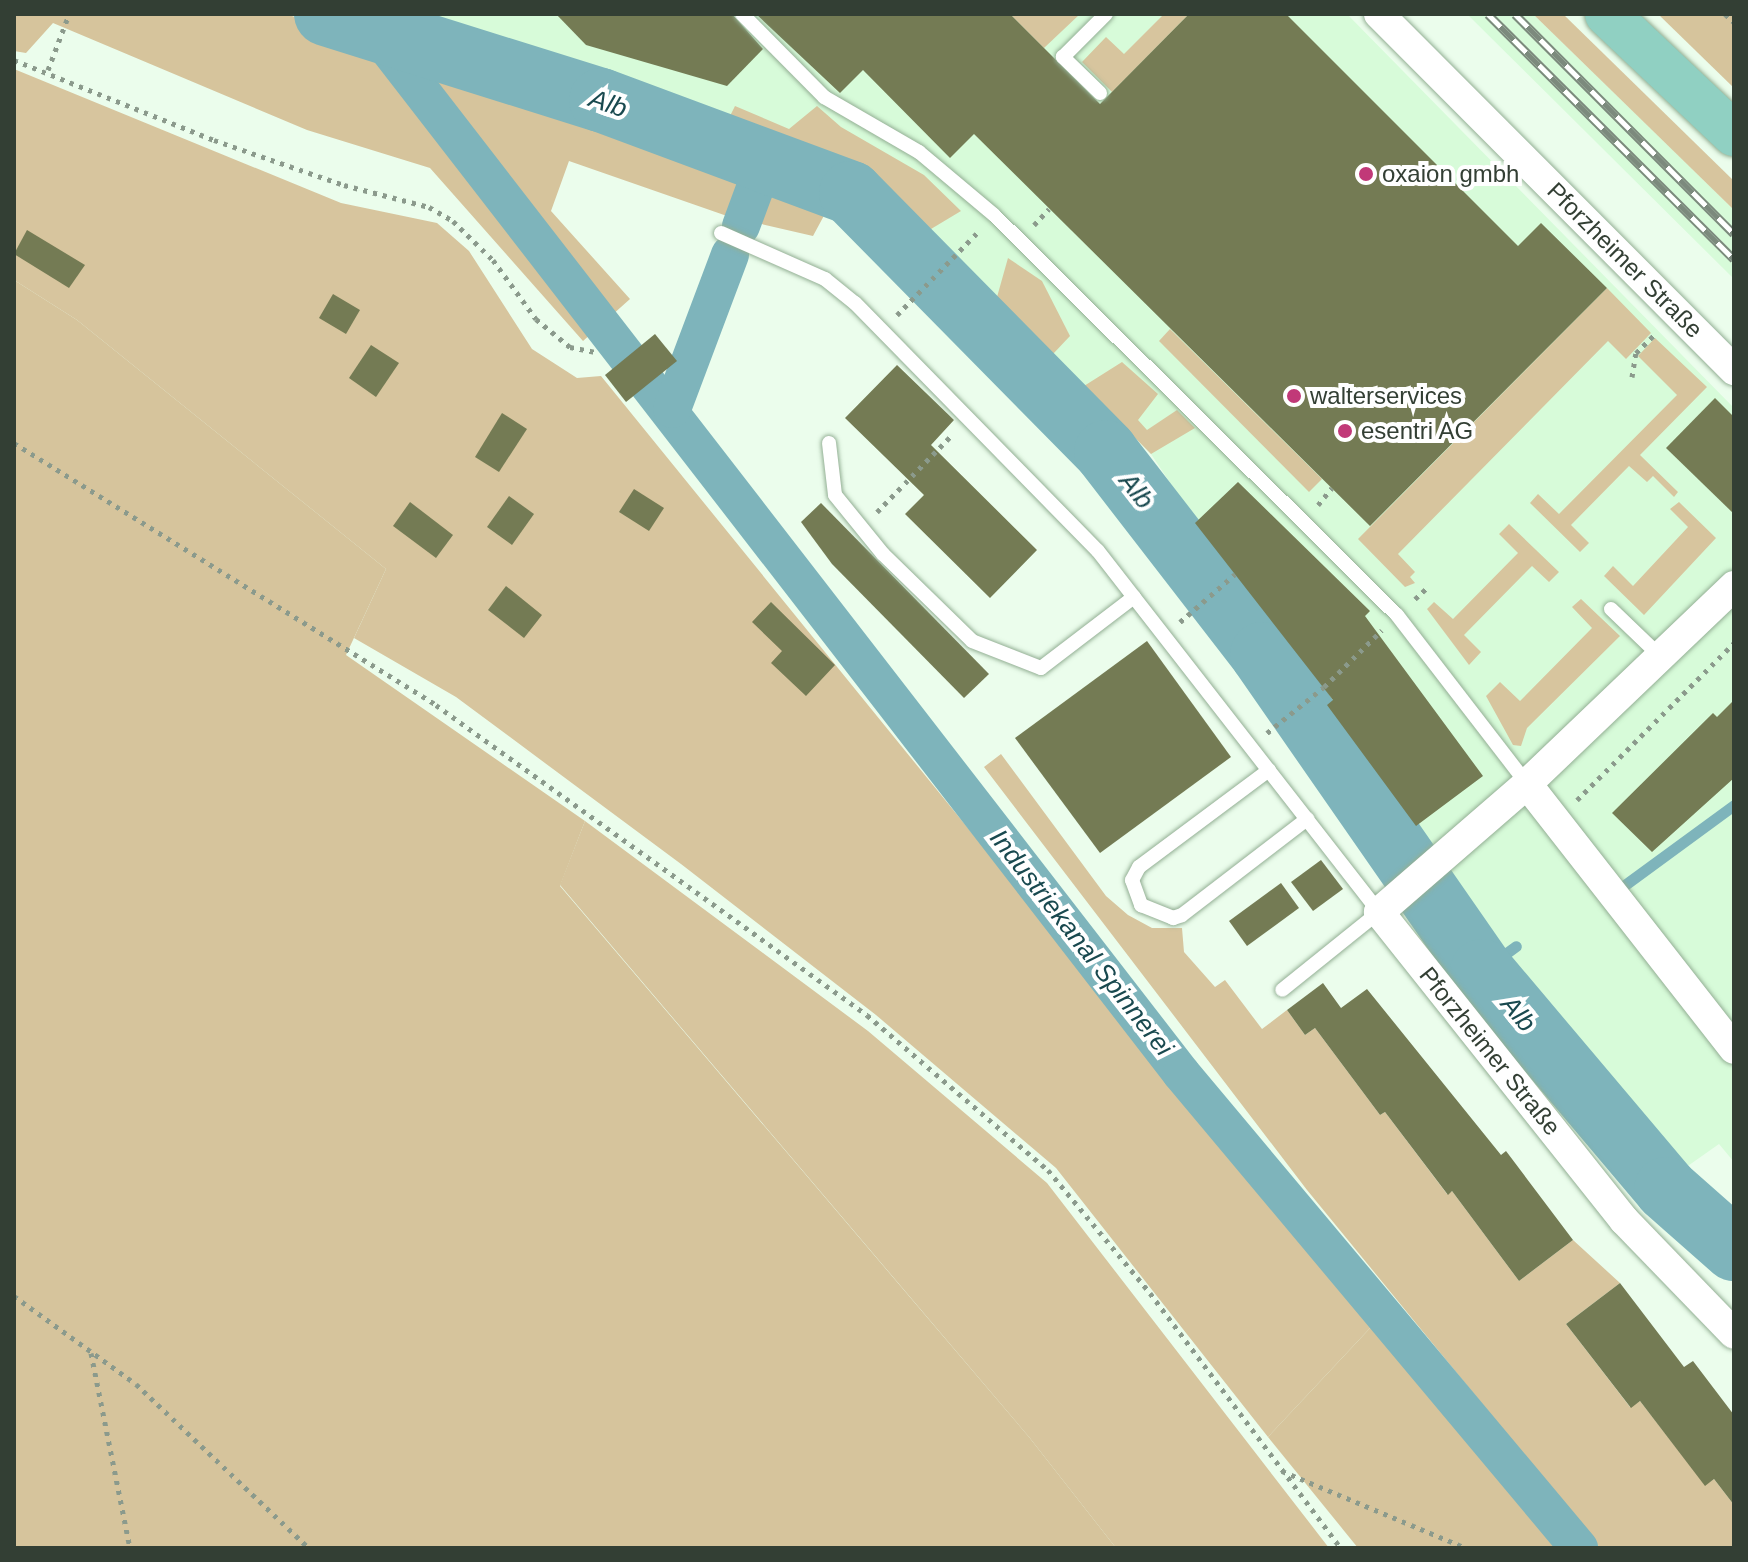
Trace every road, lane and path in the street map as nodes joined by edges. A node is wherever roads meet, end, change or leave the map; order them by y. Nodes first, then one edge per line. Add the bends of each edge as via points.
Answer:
1 (69, 14) edge
2 (742, 14) edge
3 (1106, 14) edge
4 (1379, 14) edge
5 (1607, 14) edge
6 (1725, 14) edge
7 (1734, 22) edge
8 (14, 60) edge
9 (48, 70) junction
10 (1100, 93) dead end
11 (1734, 134) edge
12 (994, 215) junction
13 (721, 233) dead end
14 (917, 293) dead end
15 (1676, 312) junction
16 (596, 352) dead end
17 (1734, 370) edge
18 (1632, 377) dead end
19 (968, 417) junction
20 (14, 443) edge
21 (829, 443) dead end
22 (861, 527) junction
23 (1235, 574) dead end
24 (1734, 586) edge
25 (1134, 597) junction
26 (1204, 601) dead end
27 (1611, 609) dead end
28 (1397, 615) junction
29 (1734, 643) edge
30 (1659, 655) junction
31 (1283, 721) dead end
32 (1269, 770) junction
33 (1527, 784) junction
34 (1307, 819) junction
35 (1556, 820) junction
36 (1390, 903) junction
37 (1282, 990) dead end
38 (1734, 1049) edge
39 (14, 1296) edge
40 (1734, 1334) edge
41 (91, 1351) junction
42 (1280, 1471) junction
43 (130, 1548) edge
44 (309, 1548) edge
45 (1341, 1548) edge
46 (1466, 1548) edge

1 - 9 path
2 - 12 lane via 824,97 919,152
3 - 10 lane via 1063,57
4 - 15 street, Pforzheimer Straße
5 - 11 main road
6 - 7 path
8 - 9 path
9 - 16 path via 214,140 344,185 429,207 453,221 493,260 536,319 570,347
12 - 14 path
12 - 28 lane
13 - 19 lane via 825,279
15 - 17 street, Pforzheimer Straße
15 - 18 path via 1636,353
19 - 22 path
19 - 25 lane via 1098,551
20 - 42 path via 436,705 867,1015 1048,1170 1150,1293
21 - 22 lane via 835,495
22 - 25 lane via 972,641 1041,668
23 - 26 path
24 - 30 street
25 - 32 lane
27 - 30 lane
28 - 31 path
28 - 33 lane
29 - 35 path
30 - 33 street
32 - 34 lane
32 - 34 lane via 1139,867 1132,880 1141,905 1173,918 1182,915
33 - 35 street
33 - 36 street
34 - 36 lane
35 - 38 street
36 - 37 lane
36 - 40 street, Pforzheimer Straße via 1624,1220
39 - 41 path
41 - 43 path
41 - 44 path via 136,1384
42 - 45 path
42 - 46 path

